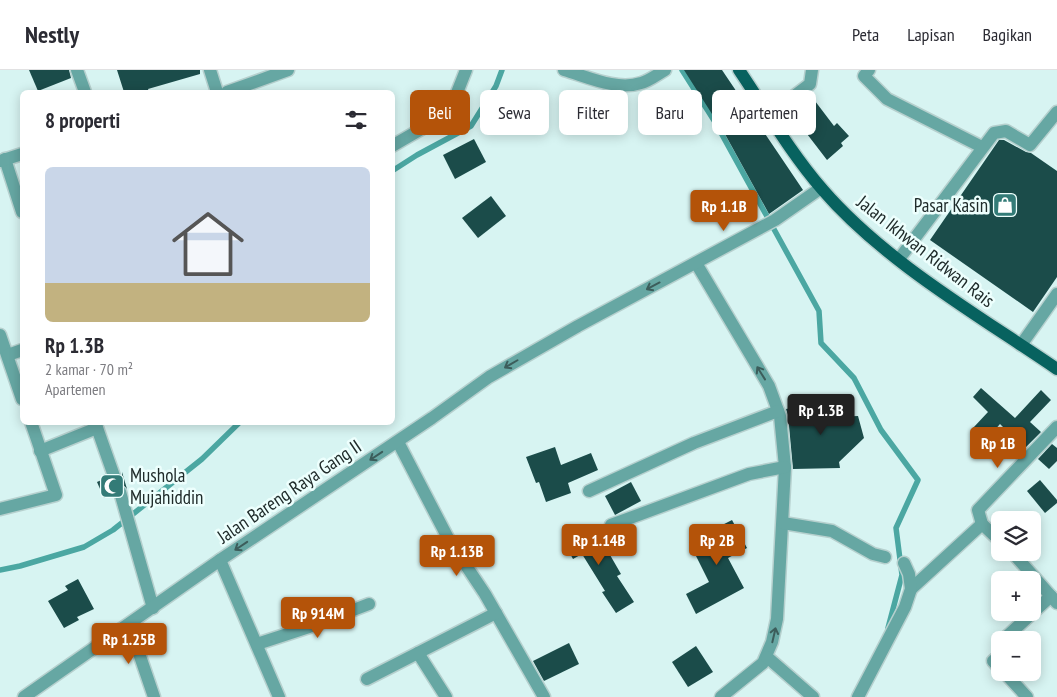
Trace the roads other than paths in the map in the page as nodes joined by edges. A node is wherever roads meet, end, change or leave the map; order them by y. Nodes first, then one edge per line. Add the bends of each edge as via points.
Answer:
1 (77, 70) edge
2 (210, 70) edge
3 (288, 70) edge
4 (466, 70) edge
5 (564, 70) edge
6 (665, 70) edge
7 (739, 70) edge
8 (812, 70) edge
9 (869, 70) edge
10 (84, 90) edge
11 (216, 90) edge
12 (233, 90) edge
13 (752, 90) edge
14 (802, 90) edge
15 (1057, 112) edge
16 (782, 135) edge
17 (986, 142) junction
18 (395, 144) edge
19 (20, 155) edge
20 (2, 160) edge
21 (821, 188) junction
22 (20, 207) edge
23 (899, 259) junction
24 (696, 263) junction
25 (1057, 294) edge
26 (0, 336) edge
27 (1021, 346) junction
28 (20, 351) edge
29 (8, 355) junction
30 (1057, 370) edge
31 (20, 393) edge
32 (778, 411) junction
33 (32, 425) edge
34 (96, 425) edge
35 (1057, 427) edge
36 (398, 442) junction
37 (40, 451) junction
38 (785, 467) junction
39 (114, 476) dead end
40 (589, 491) dead end
41 (120, 492) dead end
42 (0, 509) edge
43 (783, 523) junction
44 (982, 524) junction
45 (611, 525) dead end
46 (991, 532) edge
47 (885, 557) dead end
48 (220, 560) junction
49 (1020, 561) edge
50 (904, 563) dead end
51 (911, 589) junction
52 (1054, 600) edge
53 (368, 604) dead end
54 (153, 608) junction
55 (496, 613) junction
56 (129, 624) junction
57 (1014, 631) edge
58 (257, 644) junction
59 (418, 654) junction
60 (767, 657) junction
61 (367, 679) dead end
62 (1012, 681) edge
63 (24, 697) edge
64 (154, 697) edge
65 (279, 697) edge
66 (446, 697) edge
67 (544, 697) edge
68 (721, 697) edge
69 (813, 697) edge
70 (858, 697) edge
71 (1027, 697) edge

1 - 10 street
2 - 11 street
3 - 12 street
4 - 18 street via 449,113
5 - 6 street via 613,84 630,85 642,83
7 - 13 main road, Jalan Ikhwan Ridwan Rais
8 - 14 street via 810,84
9 - 17 street via 864,76 887,99
15 - 17 street via 1030,145 1006,131 999,131
16 - 21 main road, Jalan Ikhwan Ridwan Rais
17 - 23 street
19 - 20 street
20 - 22 street
21 - 23 main road, Jalan Ikhwan Ridwan Rais
21 - 24 street, Jalan Bareng Raya Gang II via 770,222
23 - 27 main road, Jalan Ikhwan Ridwan Rais
32 -> 24 street via 769,386
24 -> 36 street, Jalan Bareng Raya Gang II via 489,377
25 - 27 street
26 - 29 street
27 - 30 main road, Jalan Ikhwan Ridwan Rais
28 - 29 street
29 - 31 street
32 - 38 street
32 - 40 street via 694,443
33 - 37 street
34 - 37 street
34 - 39 street
35 - 44 street via 978,510
36 -> 48 street, Jalan Bareng Raya Gang II
36 - 55 street via 449,540
37 - 42 street via 56,494
38 - 43 street
38 - 45 street via 749,474
41 - 54 street
43 - 47 street via 832,531 873,554
60 -> 43 street via 777,619
44 - 46 street
44 - 51 street
48 - 54 street, Jalan Bareng Raya Gang II
48 - 58 street
49 - 52 street
50 - 51 street
51 - 70 street via 905,607
52 - 57 street
53 - 58 street
54 - 56 street, Jalan Bareng Raya Gang II
55 - 59 street
55 - 67 street
56 - 63 street, Jalan Bareng Raya Gang II
56 - 64 street
58 - 65 street
59 - 61 street
59 - 66 street
60 - 68 street
60 - 69 street
62 - 71 street

